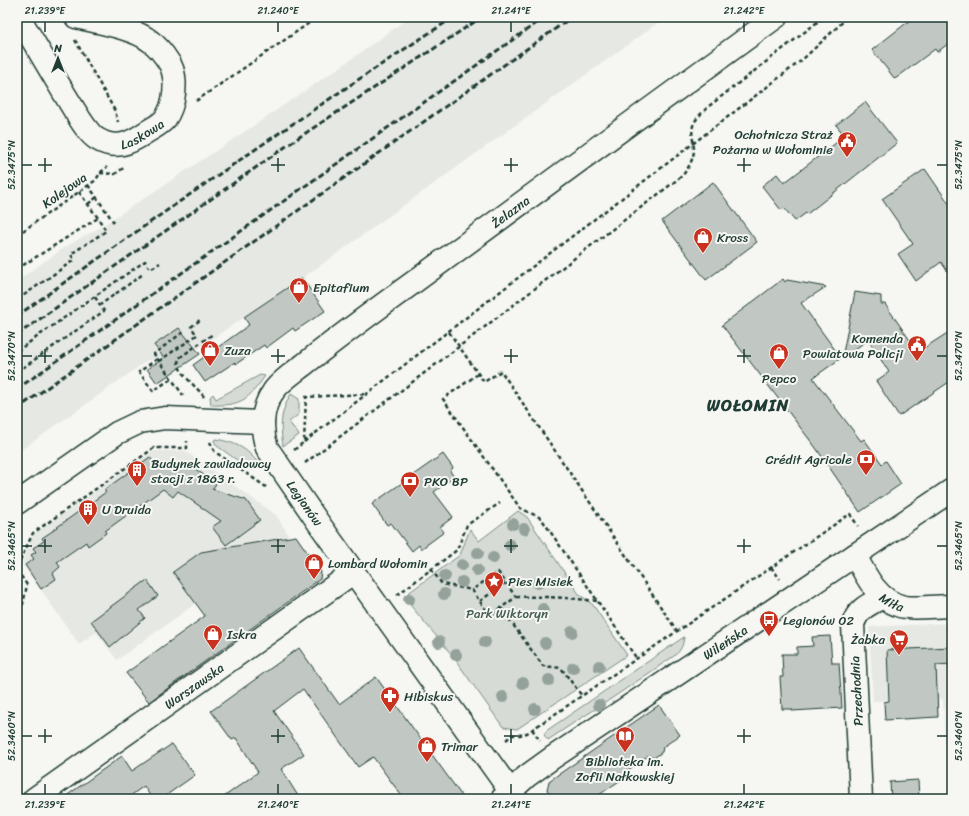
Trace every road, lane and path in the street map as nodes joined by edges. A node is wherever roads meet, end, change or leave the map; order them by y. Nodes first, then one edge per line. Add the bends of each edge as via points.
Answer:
1 (19, 17) edge
2 (318, 17) edge
3 (776, 17) edge
4 (824, 17) edge
5 (848, 17) edge
6 (74, 26) edge
7 (194, 103) dead end
8 (116, 111) dead end
9 (693, 144) junction
10 (100, 173) dead end
11 (88, 185) junction
12 (79, 192) junction
13 (97, 197) junction
14 (88, 204) junction
15 (98, 218) junction
16 (115, 224) dead end
17 (17, 235) edge
18 (160, 263) dead end
19 (17, 269) edge
20 (143, 274) dead end
21 (94, 297) junction
22 (17, 300) edge
23 (100, 305) junction
24 (201, 319) dead end
25 (183, 332) dead end
26 (449, 332) junction
27 (213, 334) dead end
28 (460, 346) junction
29 (17, 351) edge
30 (158, 360) junction
31 (17, 372) edge
32 (478, 374) junction
33 (171, 379) junction
34 (368, 394) junction
35 (204, 397) dead end
36 (186, 400) dead end
37 (263, 422) junction
38 (187, 438) dead end
39 (210, 439) dead end
40 (304, 442) junction
41 (291, 453) dead end
42 (300, 466) dead end
43 (268, 487) dead end
44 (952, 490) edge
45 (17, 503) edge
46 (500, 503) dead end
47 (861, 529) dead end
48 (855, 555) junction
49 (772, 567) junction
50 (17, 568) edge
51 (431, 569) junction
52 (354, 572) junction
53 (505, 583) junction
54 (783, 585) dead end
55 (472, 590) junction
56 (394, 597) dead end
57 (516, 597) junction
58 (883, 597) junction
59 (480, 601) junction
60 (598, 601) junction
61 (952, 606) edge
62 (501, 608) junction
63 (17, 611) edge
64 (677, 631) junction
65 (637, 659) junction
66 (582, 696) junction
67 (532, 729) junction
68 (506, 740) dead end
69 (542, 744) dead end
70 (510, 796) edge
71 (34, 799) edge
72 (861, 799) edge

1 - 6 street, Laskowa via 52,74 96,139 117,146 128,143 164,120 171,108 174,78 170,65 161,52 137,33
2 - 7 path
3 - 37 street, Żelazna via 313,357 273,391 264,411
4 - 9 path via 709,106 694,124
5 - 9 path via 802,60
6 - 8 path
9 - 26 path
9 - 28 path via 689,168 682,176
10 - 11 path, Kolejowa via 96,180
11 - 12 path, Kolejowa
11 - 13 path
12 - 14 path
12 - 17 path, Kolejowa
13 - 14 path
13 - 16 path
14 - 15 path
15 - 19 path
15 - 22 path via 106,231 71,254 74,260
18 - 21 path via 150,269 145,261
20 - 23 path
21 - 23 path
21 - 29 path
23 - 31 path via 104,311
24 - 30 path via 191,327 197,335
25 - 30 path via 154,354
26 - 28 path
26 - 34 path
27 - 35 path via 177,362
28 - 32 path
28 - 42 path
30 - 33 path
30 - 33 path via 139,372 153,391
32 - 60 path via 443,399 520,508 541,518
32 - 64 path via 484,382 500,371
33 - 36 path
34 - 40 path
34 - 40 path via 306,397
37 - 45 street via 165,418 140,422 117,433
37 - 52 street, Legionów via 267,448
38 - 50 path via 187,448 154,448 33,533
39 - 43 path via 215,452 264,487
40 - 41 path
44 - 48 street, Wileńska
46 - 51 path via 468,525 457,550
47 - 49 path via 850,514
48 - 58 street, Miła via 869,581
48 - 70 street, Wileńska via 535,769
49 - 54 path
49 - 64 path
50 - 63 path via 27,585 23,604
51 - 55 path via 442,584
51 - 56 path
52 - 70 street, Legionów
52 - 71 street, Warszawska
53 - 55 path via 498,572
53 - 57 path
53 - 59 path
55 - 59 path
57 - 60 path via 568,597
57 - 62 path
58 - 61 street, Miła via 904,607
58 - 72 street, Przechodnia via 861,610 853,624
59 - 62 path via 490,616
60 - 65 path
62 - 66 path via 543,666 561,668
64 - 65 path
65 - 66 path
66 - 67 path
67 - 68 path via 527,733 512,735
67 - 69 path

